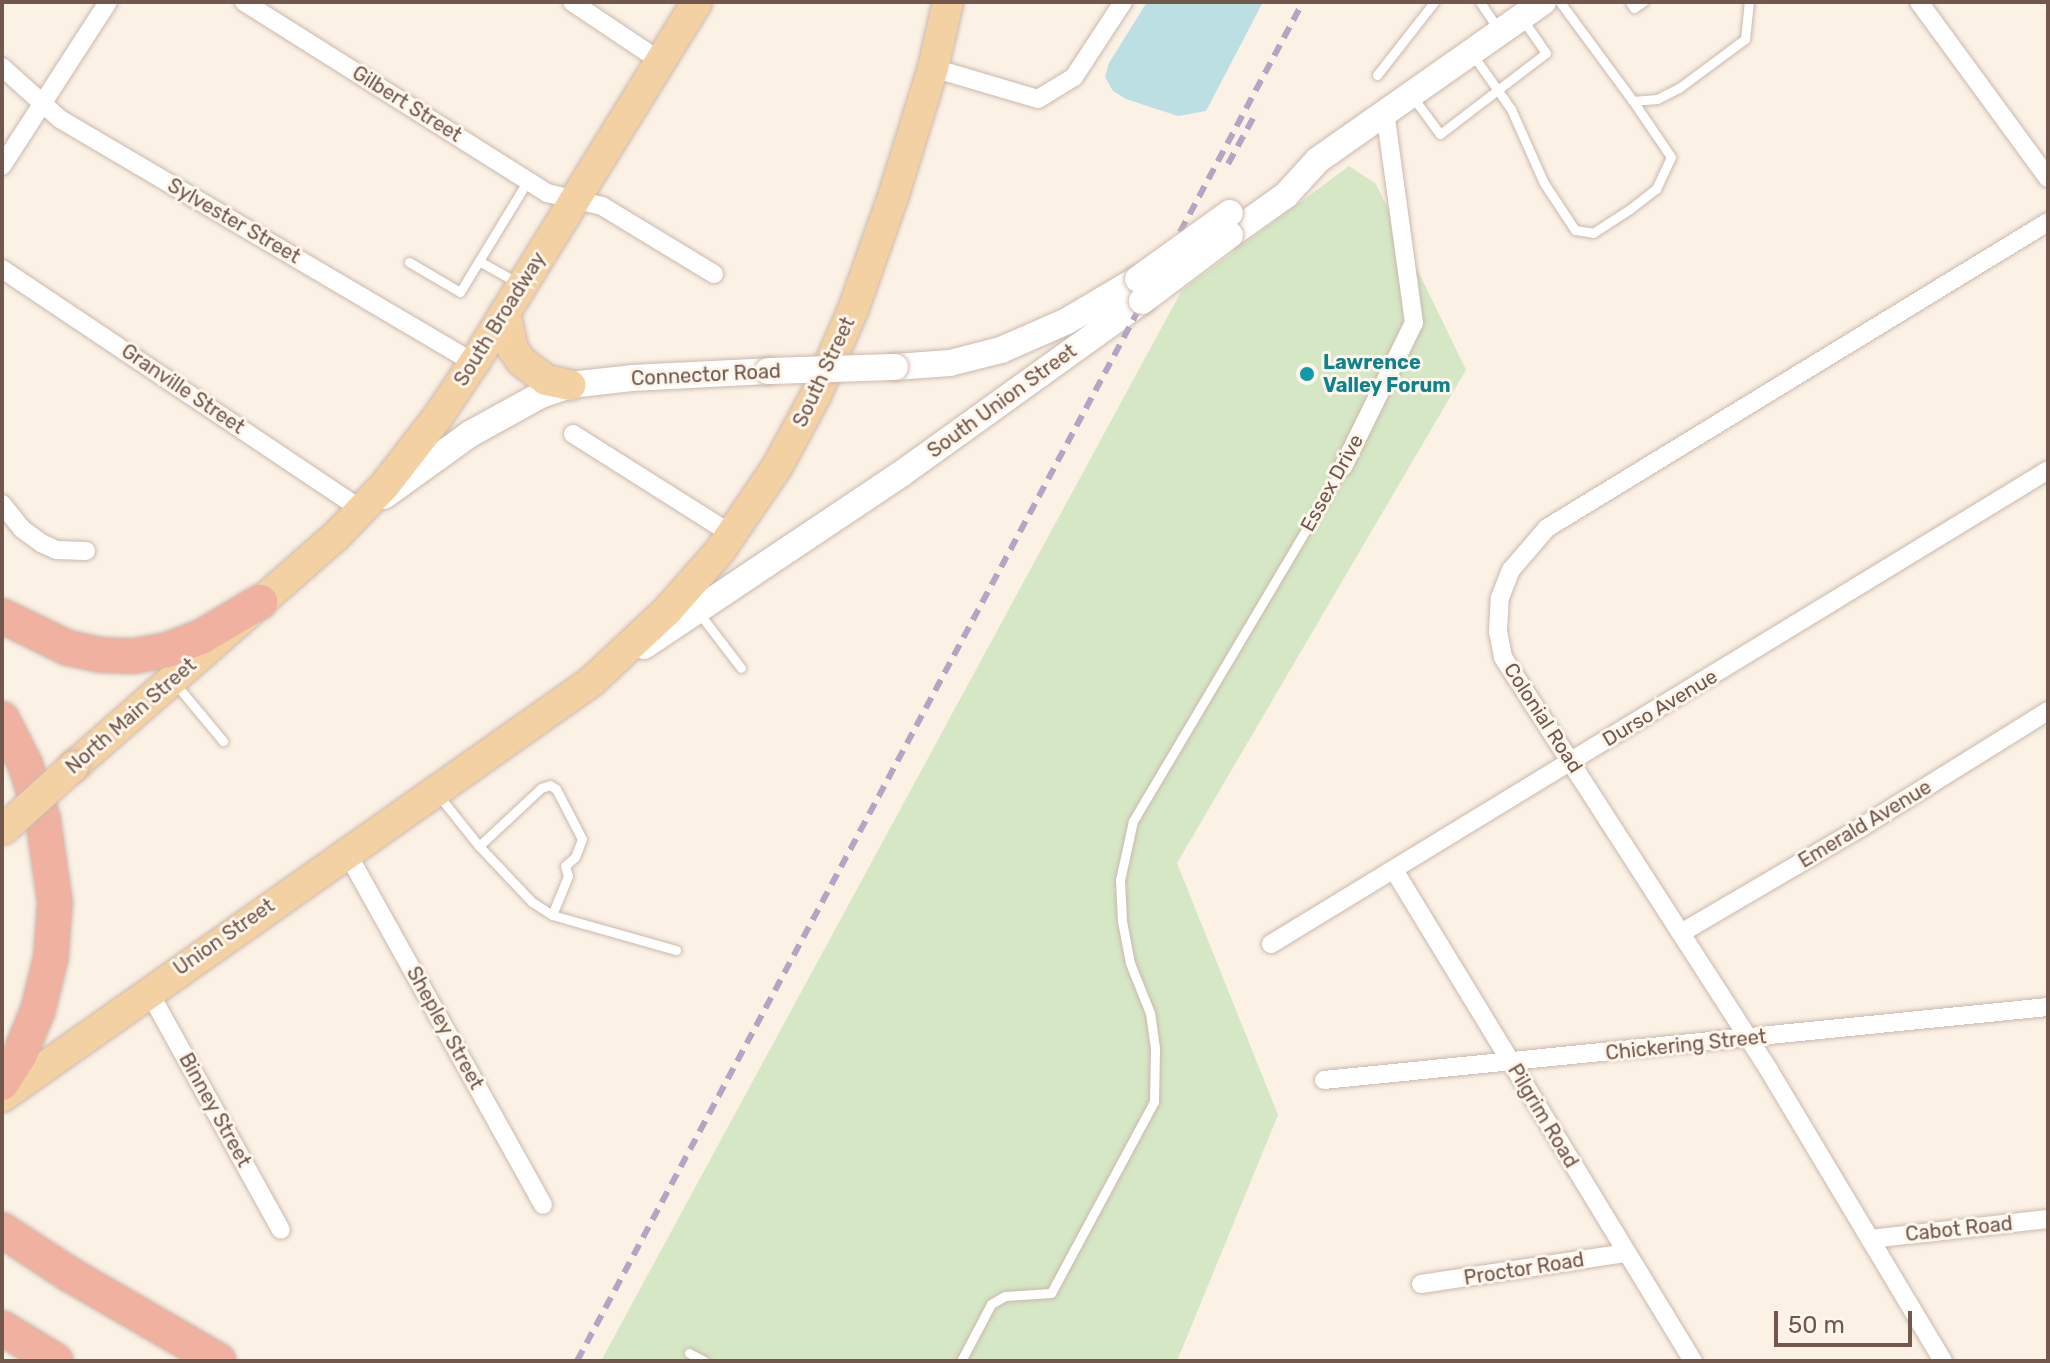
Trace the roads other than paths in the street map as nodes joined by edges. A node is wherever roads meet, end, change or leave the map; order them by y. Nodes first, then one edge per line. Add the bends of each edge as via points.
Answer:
1 (108, 2) edge
2 (244, 2) edge
3 (572, 2) edge
4 (697, 2) edge
5 (948, 2) edge
6 (1123, 2) edge
7 (1434, 2) edge
8 (1480, 2) edge
9 (1543, 2) edge
10 (1560, 2) edge
11 (1630, 2) edge
12 (1643, 2) edge
13 (1749, 2) edge
14 (1919, 2) edge
15 (1510, 25) junction
16 (1470, 52) junction
17 (660, 61) junction
18 (2, 67) edge
19 (933, 68) junction
20 (1377, 75) dead end
21 (1498, 91) junction
22 (1411, 94) junction
23 (1633, 101) junction
24 (42, 103) junction
25 (1385, 112) junction
26 (2, 166) edge
27 (2048, 178) edge
28 (528, 180) junction
29 (573, 198) junction
30 (2048, 222) edge
31 (479, 261) junction
32 (409, 262) dead end
33 (2, 269) edge
34 (714, 274) dead end
35 (521, 285) junction
36 (1140, 290) junction
37 (505, 312) junction
38 (474, 363) junction
39 (570, 385) junction
40 (573, 434) dead end
41 (1343, 467) joint
42 (2048, 470) edge
43 (2, 504) edge
44 (363, 511) junction
45 (731, 534) junction
46 (86, 551) dead end
47 (260, 602) junction
48 (697, 611) junction
49 (2, 616) edge
50 (741, 668) dead end
51 (171, 680) junction
52 (591, 682) junction
53 (2048, 711) edge
54 (2, 719) edge
55 (223, 741) dead end
56 (1571, 762) junction
57 (441, 786) junction
58 (3, 829) edge
59 (479, 846) junction
60 (346, 851) junction
61 (1394, 870) junction
62 (552, 915) junction
63 (1681, 933) junction
64 (1271, 944) dead end
65 (676, 950) dead end
66 (148, 990) junction
67 (2048, 1007) edge
68 (1749, 1038) junction
69 (1510, 1062) junction
70 (1324, 1080) dead end
71 (2, 1083) edge
72 (2, 1097) edge
73 (543, 1205) dead end
74 (2048, 1219) edge
75 (2, 1230) edge
76 (281, 1230) dead end
77 (1870, 1239) junction
78 (1627, 1253) junction
79 (1421, 1284) dead end
80 (2, 1328) edge
81 (689, 1353) dead end
82 (56, 1361) edge
83 (219, 1361) edge
84 (704, 1361) edge
85 (961, 1361) edge
86 (1693, 1361) edge
87 (1943, 1361) edge

1 - 24 street
2 - 28 street, Gilbert Street
3 - 17 street
4 - 17 main road, South Broadway
5 - 19 main road, South Street
6 - 19 street via 1074,77 1038,99
7 - 20 lane
8 - 15 lane
9 - 15 main road, South Union Street
10 - 23 lane
11 - 12 lane via 1634,8
13 - 23 lane via 1745,39 1679,88 1657,99
14 - 27 street
15 - 16 main road, South Union Street
15 - 21 lane via 1546,53
16 - 21 lane
16 - 22 main road, South Union Street
17 - 29 main road, South Broadway
18 - 24 street, Sylvester Street
19 - 45 main road, South Street via 853,310 784,455
21 - 22 lane via 1440,134
21 - 23 lane via 1544,183 1575,230 1593,233 1656,189 1671,157
22 - 25 main road, South Union Street
24 - 26 street
24 - 38 street, Sylvester Street via 60,119
25 - 36 main road, South Union Street, bridge via 1318,160 1286,195 1230,224
25 - 41 street, Essex Drive via 1414,323
28 - 29 street, Gilbert Street via 547,193
28 - 31 lane
29 - 34 street, Gilbert Street via 602,206
29 - 35 main road, South Broadway
30 - 56 street, Colonial Road via 1547,528 1529,546 1511,570 1500,598 1503,657
31 - 32 lane via 460,292
31 - 35 lane
33 - 44 street, Granville Street
35 - 37 main road, South Broadway
36 - 39 main road, Connector Road, bridge via 1001,350 950,363
36 - 48 main road, South Union Street via 901,474
37 - 38 main road, South Broadway
37 - 39 main road via 521,361 546,380
38 - 44 main road, South Broadway
39 - 44 main road, Connector Road via 470,434
40 - 45 street
41 - 85 lane, Essex Drive via 1133,821 1120,880 1122,921 1130,963 1150,1013 1154,1102 1051,1293 1005,1296 991,1304
42 - 56 street, Durso Avenue
43 - 46 street via 41,543 57,550
44 - 47 main road, South Broadway
45 - 52 main road, South Street via 667,611
47 - 49 highway via 201,637 134,656 68,648
47 - 51 main road, North Main Street
48 - 50 lane
48 - 52 main road, South Union Street
51 - 55 lane
51 - 58 main road, North Main Street, bridge
52 - 57 main road, South Union Street
53 - 63 street, Emerald Avenue
54 - 71 highway via 25,764 43,819 55,902 51,957 38,1010
56 - 61 street, Durso Avenue
56 - 63 street, Colonial Road
57 - 59 lane
57 - 60 main road, Union Street
59 - 62 lane via 532,902
59 - 62 lane via 541,788 556,789 582,839 565,866 568,876
60 - 66 main road, Union Street
60 - 73 street, Shepley Street
61 - 64 street, Durso Avenue
61 - 69 street, Pilgrim Road
62 - 65 lane
63 - 68 street, Colonial Road
66 - 72 main road, Union Street
66 - 76 street, Binney Street
67 - 68 street, Chickering Street
68 - 69 street, Chickering Street
68 - 77 street, Colonial Road
69 - 70 street, Chickering Street
69 - 78 street, Pilgrim Road
74 - 77 street, Cabot Road
75 - 83 highway
77 - 87 street, Colonial Road
78 - 79 street, Proctor Road
78 - 86 street, Pilgrim Road
80 - 82 highway
81 - 84 lane

